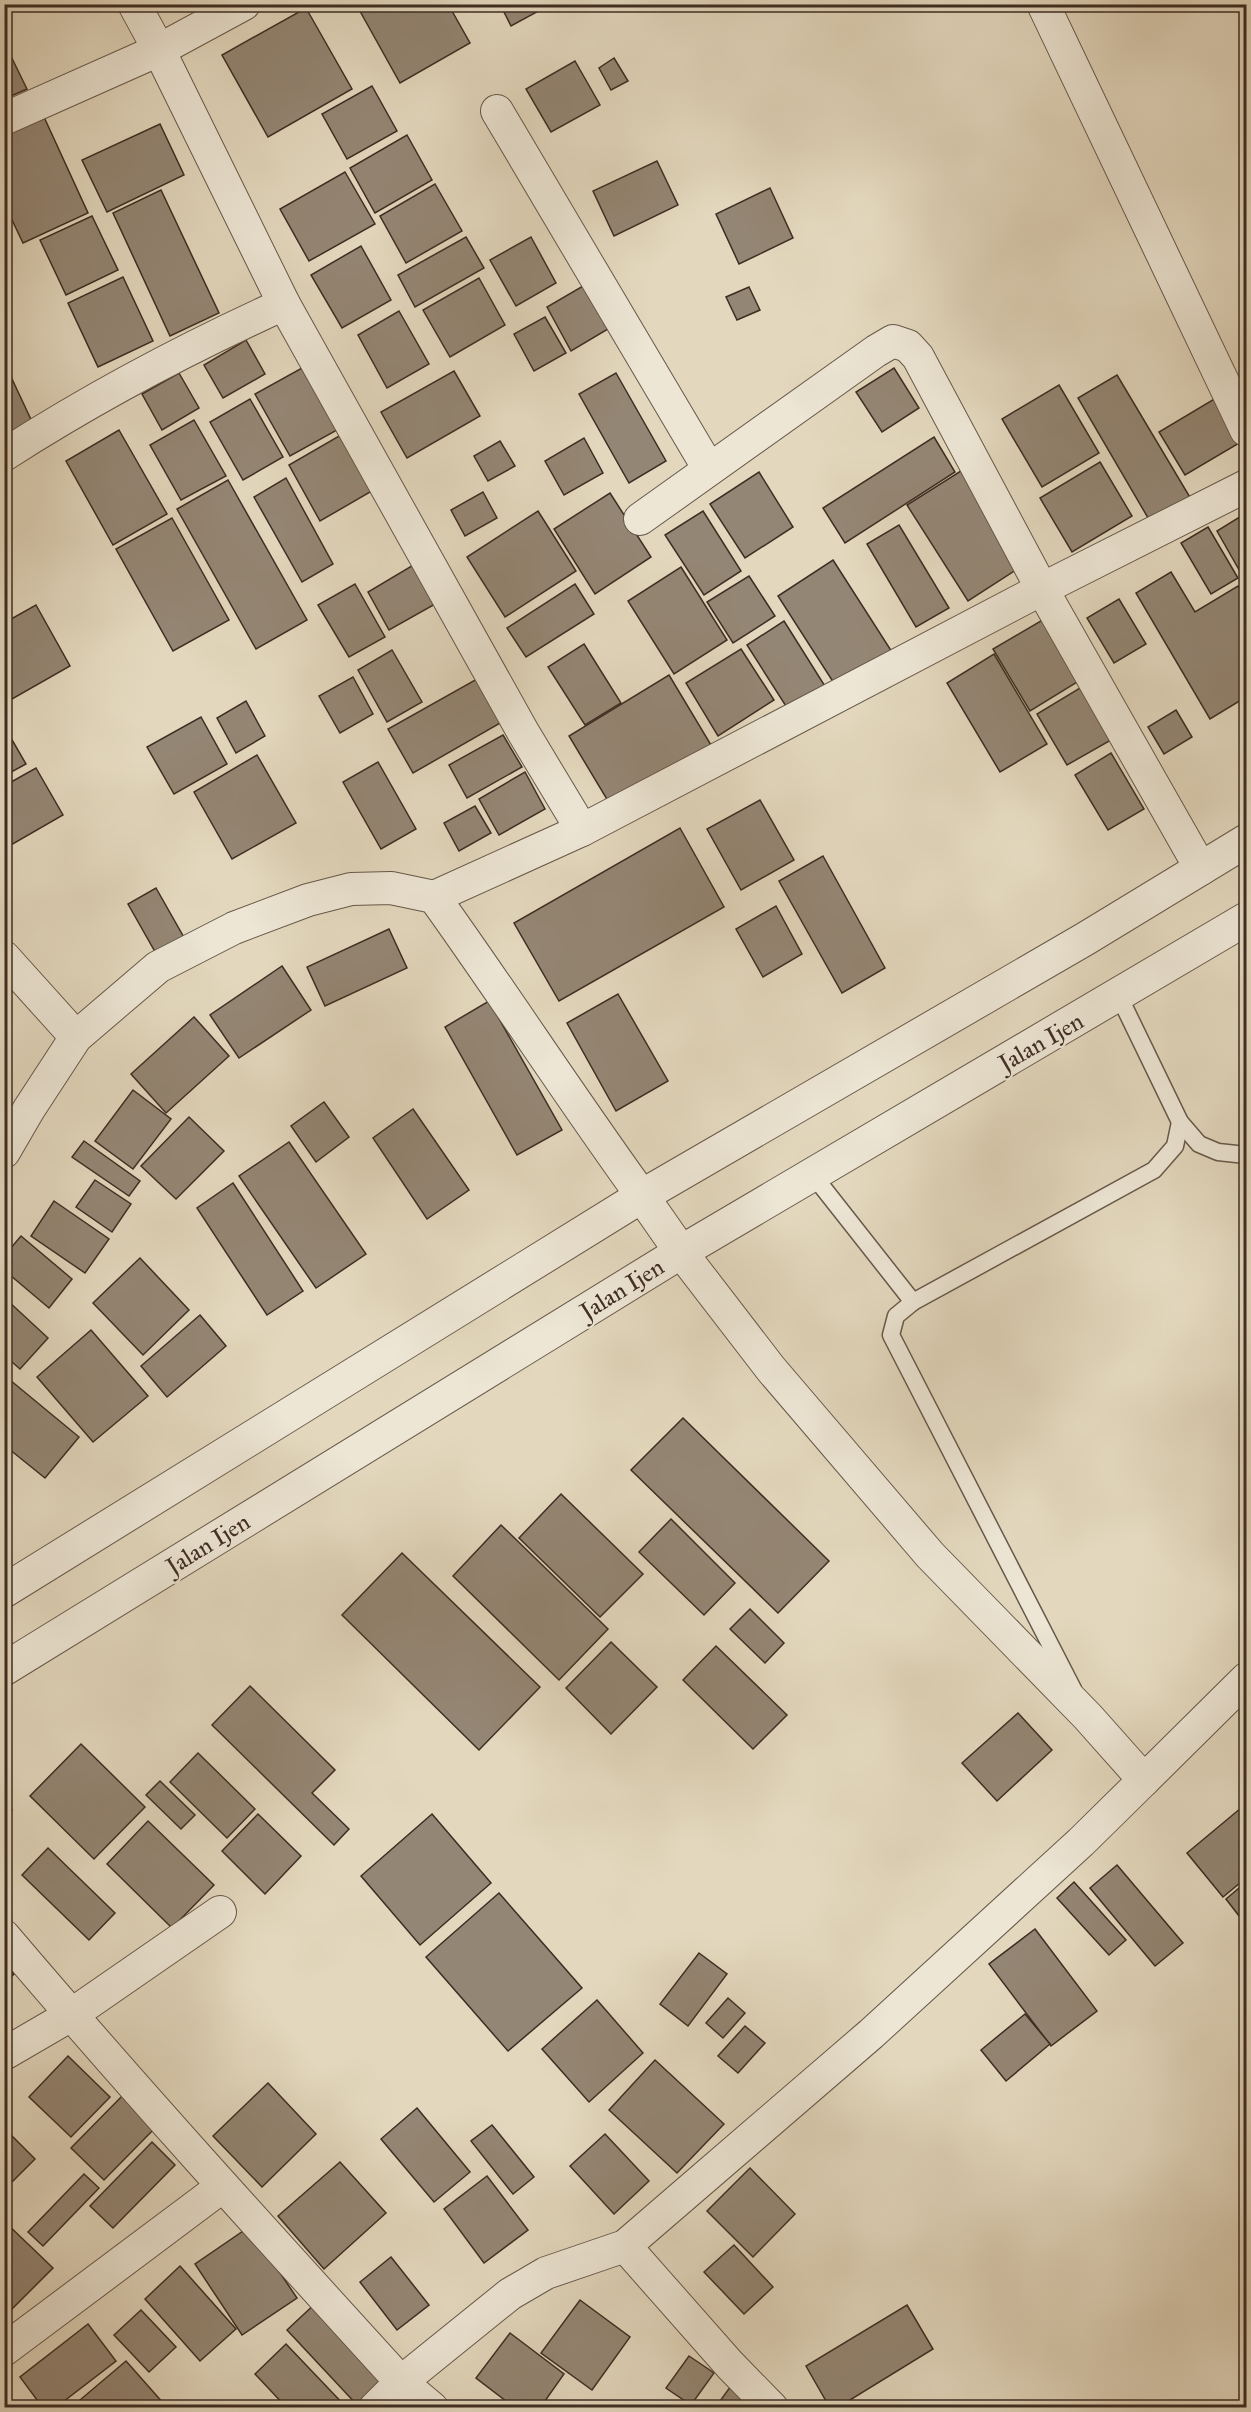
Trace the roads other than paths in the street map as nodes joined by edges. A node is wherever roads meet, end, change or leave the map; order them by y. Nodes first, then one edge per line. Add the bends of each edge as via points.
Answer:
1 (134, 4) edge
2 (244, 4) edge
3 (1043, 4) edge
4 (159, 50) junction
5 (497, 111) dead end
6 (4, 118) edge
7 (284, 304) junction
8 (1246, 430) edge
9 (4, 455) edge
10 (709, 469) junction
11 (1246, 486) edge
12 (640, 519) dead end
13 (1042, 589) junction
14 (582, 831) junction
15 (1246, 841) edge
16 (1201, 869) junction
17 (434, 897) junction
18 (1246, 919) edge
19 (4, 957) edge
20 (1119, 996) junction
21 (76, 1037) junction
22 (1180, 1122) junction
23 (4, 1152) edge
24 (1246, 1155) edge
25 (813, 1175) junction
26 (642, 1196) junction
27 (681, 1252) junction
28 (913, 1302) junction
29 (4, 1591) edge
30 (4, 1669) edge
31 (1246, 1679) edge
32 (1088, 1717) junction
33 (1144, 1780) junction
34 (220, 1912) dead end
35 (4, 1936) edge
36 (71, 2014) junction
37 (4, 2054) edge
38 (223, 2186) junction
39 (625, 2246) junction
40 (4, 2350) edge
41 (402, 2382) junction
42 (375, 2408) edge
43 (432, 2408) edge
44 (772, 2408) edge

1 - 4 street
2 - 4 street
3 - 8 street
4 - 6 street
4 - 7 street
5 - 10 street
7 - 9 street via 204,340 110,390
7 - 14 street
10 - 12 street
10 - 13 street via 876,351 893,341 908,346 918,357
11 - 13 street
13 - 14 street
13 - 16 street
14 - 17 street
15 - 16 street
16 - 26 street
17 - 21 street via 392,888 351,889 308,900 234,928 158,967
17 - 26 street
18 - 20 street, Jalan Ijen
19 - 21 street
20 - 22 lane
20 - 25 street, Jalan Ijen
21 - 23 street
22 - 24 lane via 1199,1144 1218,1152
22 - 28 lane via 1175,1146 1154,1170
25 - 27 street, Jalan Ijen
25 - 28 lane
26 - 27 street
26 - 29 street
27 - 30 street, Jalan Ijen
27 - 32 street via 771,1369 930,1555
28 - 32 lane via 896,1316 891,1335
31 - 33 street
32 - 33 street
33 - 39 street via 871,2034
34 - 36 street
35 - 36 street
36 - 37 street
36 - 38 street
38 - 40 street
38 - 41 street
39 - 41 street via 546,2273 510,2294
39 - 44 street
41 - 42 street
41 - 43 street

